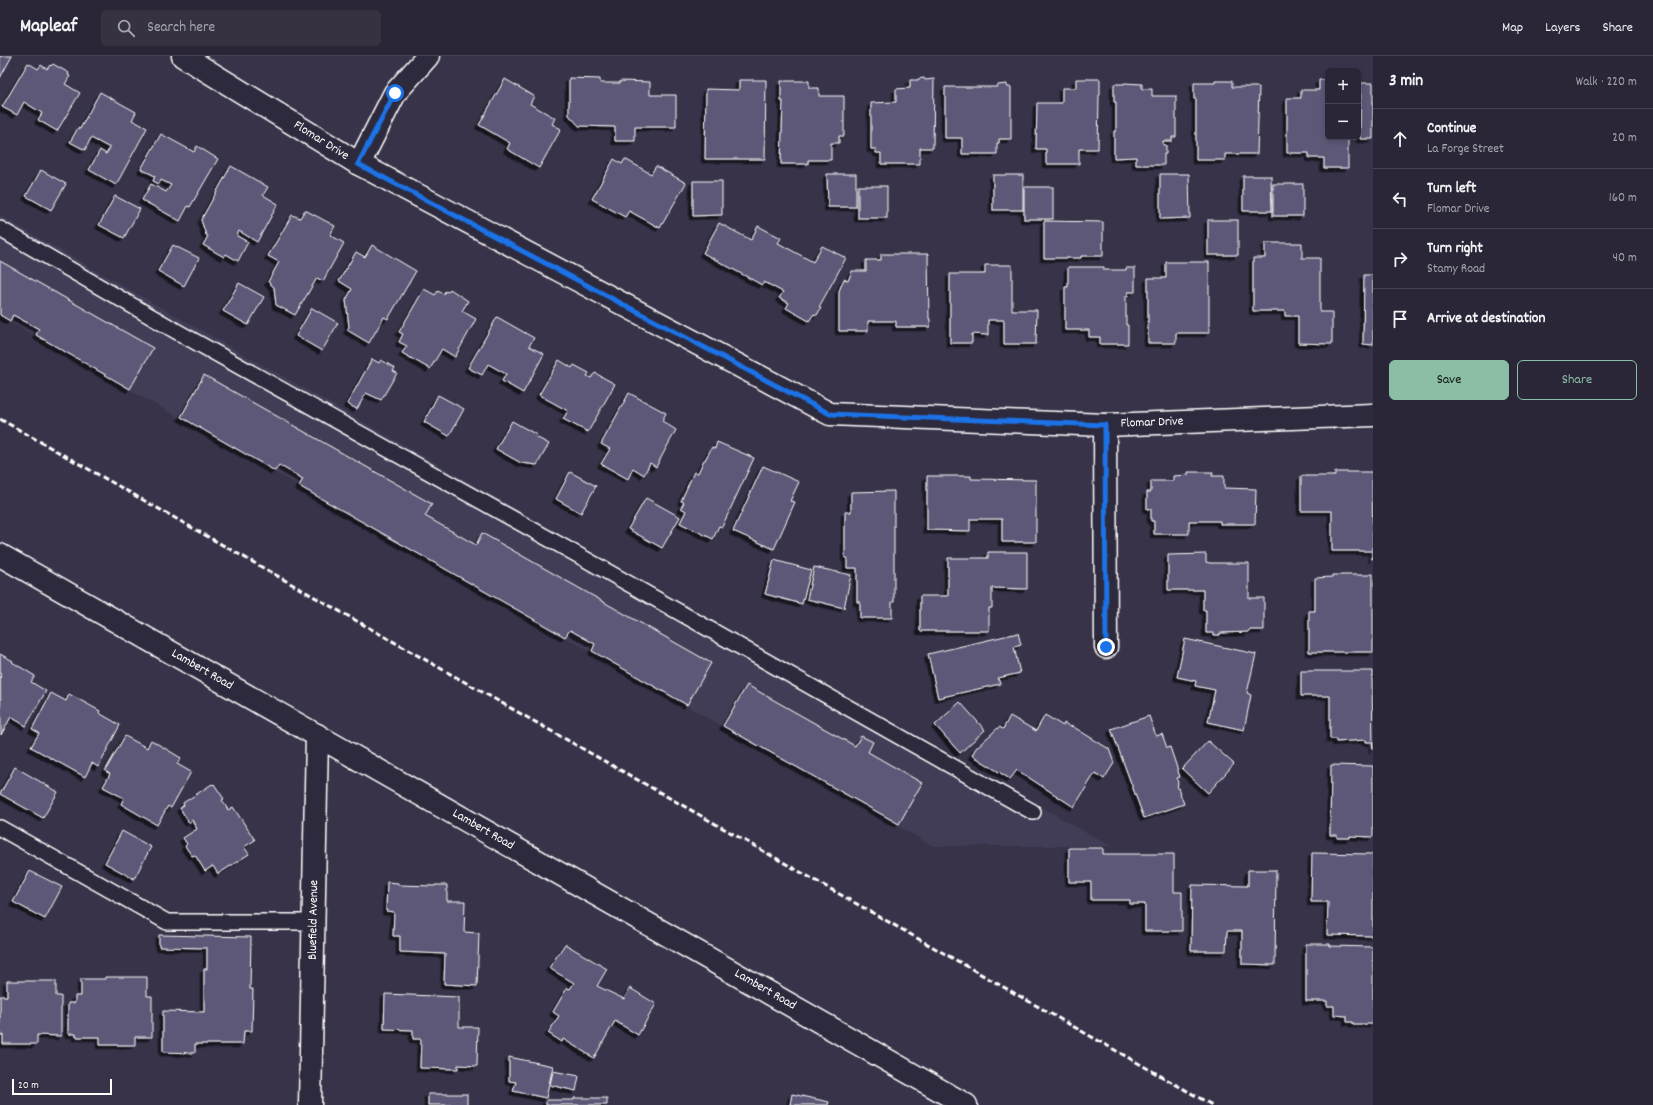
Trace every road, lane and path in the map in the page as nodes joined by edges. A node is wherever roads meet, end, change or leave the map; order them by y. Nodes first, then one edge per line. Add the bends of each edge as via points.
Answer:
1 (183, 56) edge
2 (428, 56) edge
3 (358, 164) junction
4 (0, 229) edge
5 (1373, 415) edge
6 (1105, 425) junction
7 (0, 555) edge
8 (1106, 647) dead end
9 (316, 735) junction
10 (1032, 812) dead end
11 (0, 828) edge
12 (314, 922) junction
13 (310, 1105) edge
14 (966, 1105) edge

1 - 3 street, Flomar Drive
2 - 3 street via 395,93
3 - 6 street, Flomar Drive via 830,414
4 - 10 lane via 183,335
5 - 6 street, Flomar Drive
6 - 8 street
7 - 9 street, Lambert Road
9 - 12 street, Bluefield Avenue
9 - 14 street, Lambert Road
11 - 12 lane via 167,922
12 - 13 street, Bluefield Avenue

